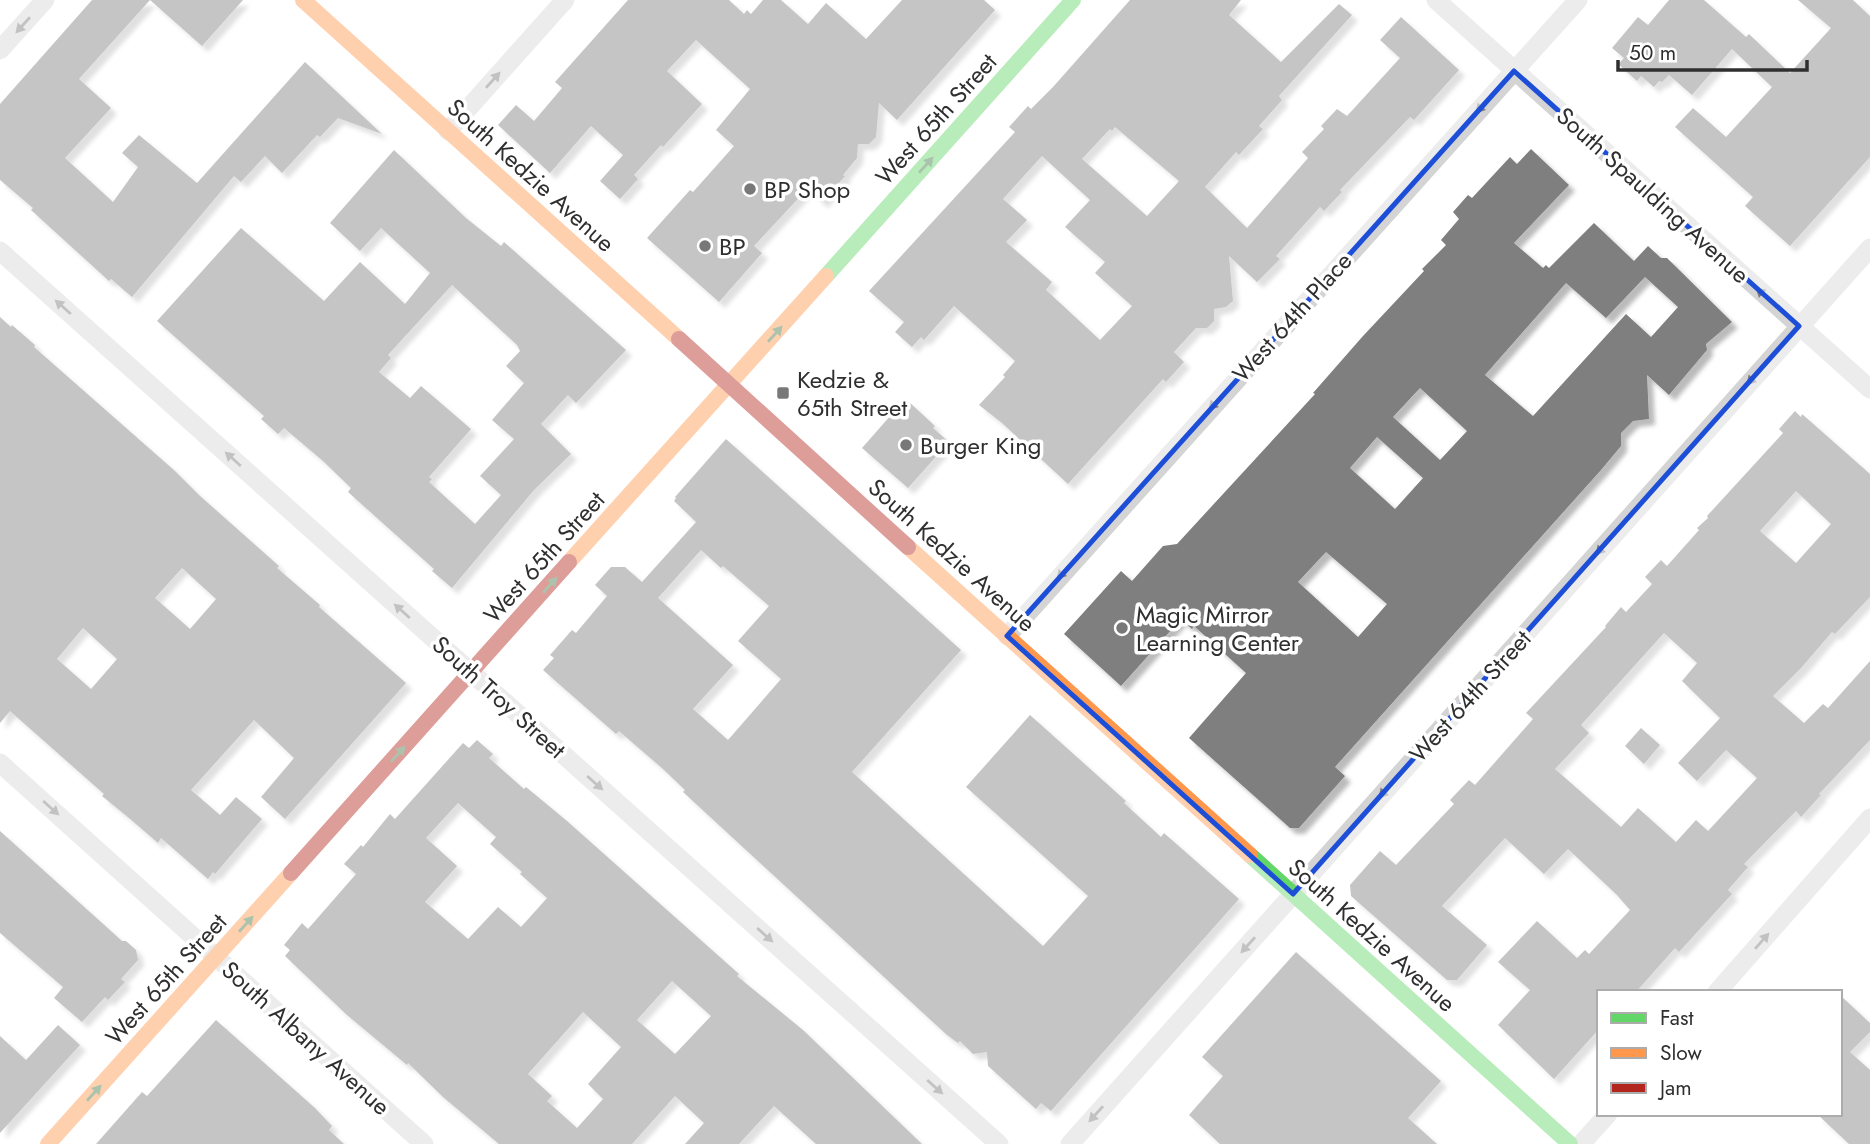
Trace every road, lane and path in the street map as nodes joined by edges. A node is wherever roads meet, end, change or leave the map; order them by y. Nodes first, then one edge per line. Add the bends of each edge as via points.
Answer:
1 (45, 0) edge
2 (303, 0) edge
3 (565, 0) edge
4 (1073, 0) edge
5 (1436, 0) edge
6 (1578, 0) edge
7 (0, 50) edge
8 (1514, 71) junction
9 (448, 131) junction
10 (1870, 248) edge
11 (0, 251) edge
12 (1799, 326) junction
13 (729, 385) junction
14 (1870, 390) edge
15 (1007, 636) junction
16 (472, 673) junction
17 (0, 763) edge
18 (1870, 818) edge
19 (1293, 894) junction
20 (216, 957) junction
21 (1719, 990) edge
22 (1606, 1116) edge
23 (48, 1144) edge
24 (424, 1144) edge
25 (999, 1144) edge
26 (1070, 1144) edge
27 (1570, 1144) edge
28 (1581, 1144) edge

1 -> 7 street
2 - 9 main road, South Kedzie Avenue
9 -> 3 street
13 -> 4 main road, West 65th Street
5 - 8 street, South Spaulding Avenue
6 - 8 street, West 64th Place
12 -> 8 street, South Spaulding Avenue
8 -> 15 street, West 64th Place
9 - 13 main road, South Kedzie Avenue
10 - 12 street, West 64th Street
16 -> 11 street, South Troy Street
12 - 14 street, South Spaulding Avenue
12 -> 19 street, West 64th Street
13 - 15 main road, South Kedzie Avenue
16 -> 13 main road, West 65th Street
15 - 19 main road, South Kedzie Avenue
20 -> 16 main road, West 65th Street
16 -> 25 street, South Troy Street
17 -> 20 street, South Albany Avenue
21 -> 18 street
19 -> 26 street, West 64th Street
19 - 27 main road, South Kedzie Avenue
23 -> 20 main road, West 65th Street
20 - 24 street, South Albany Avenue
22 - 28 street

